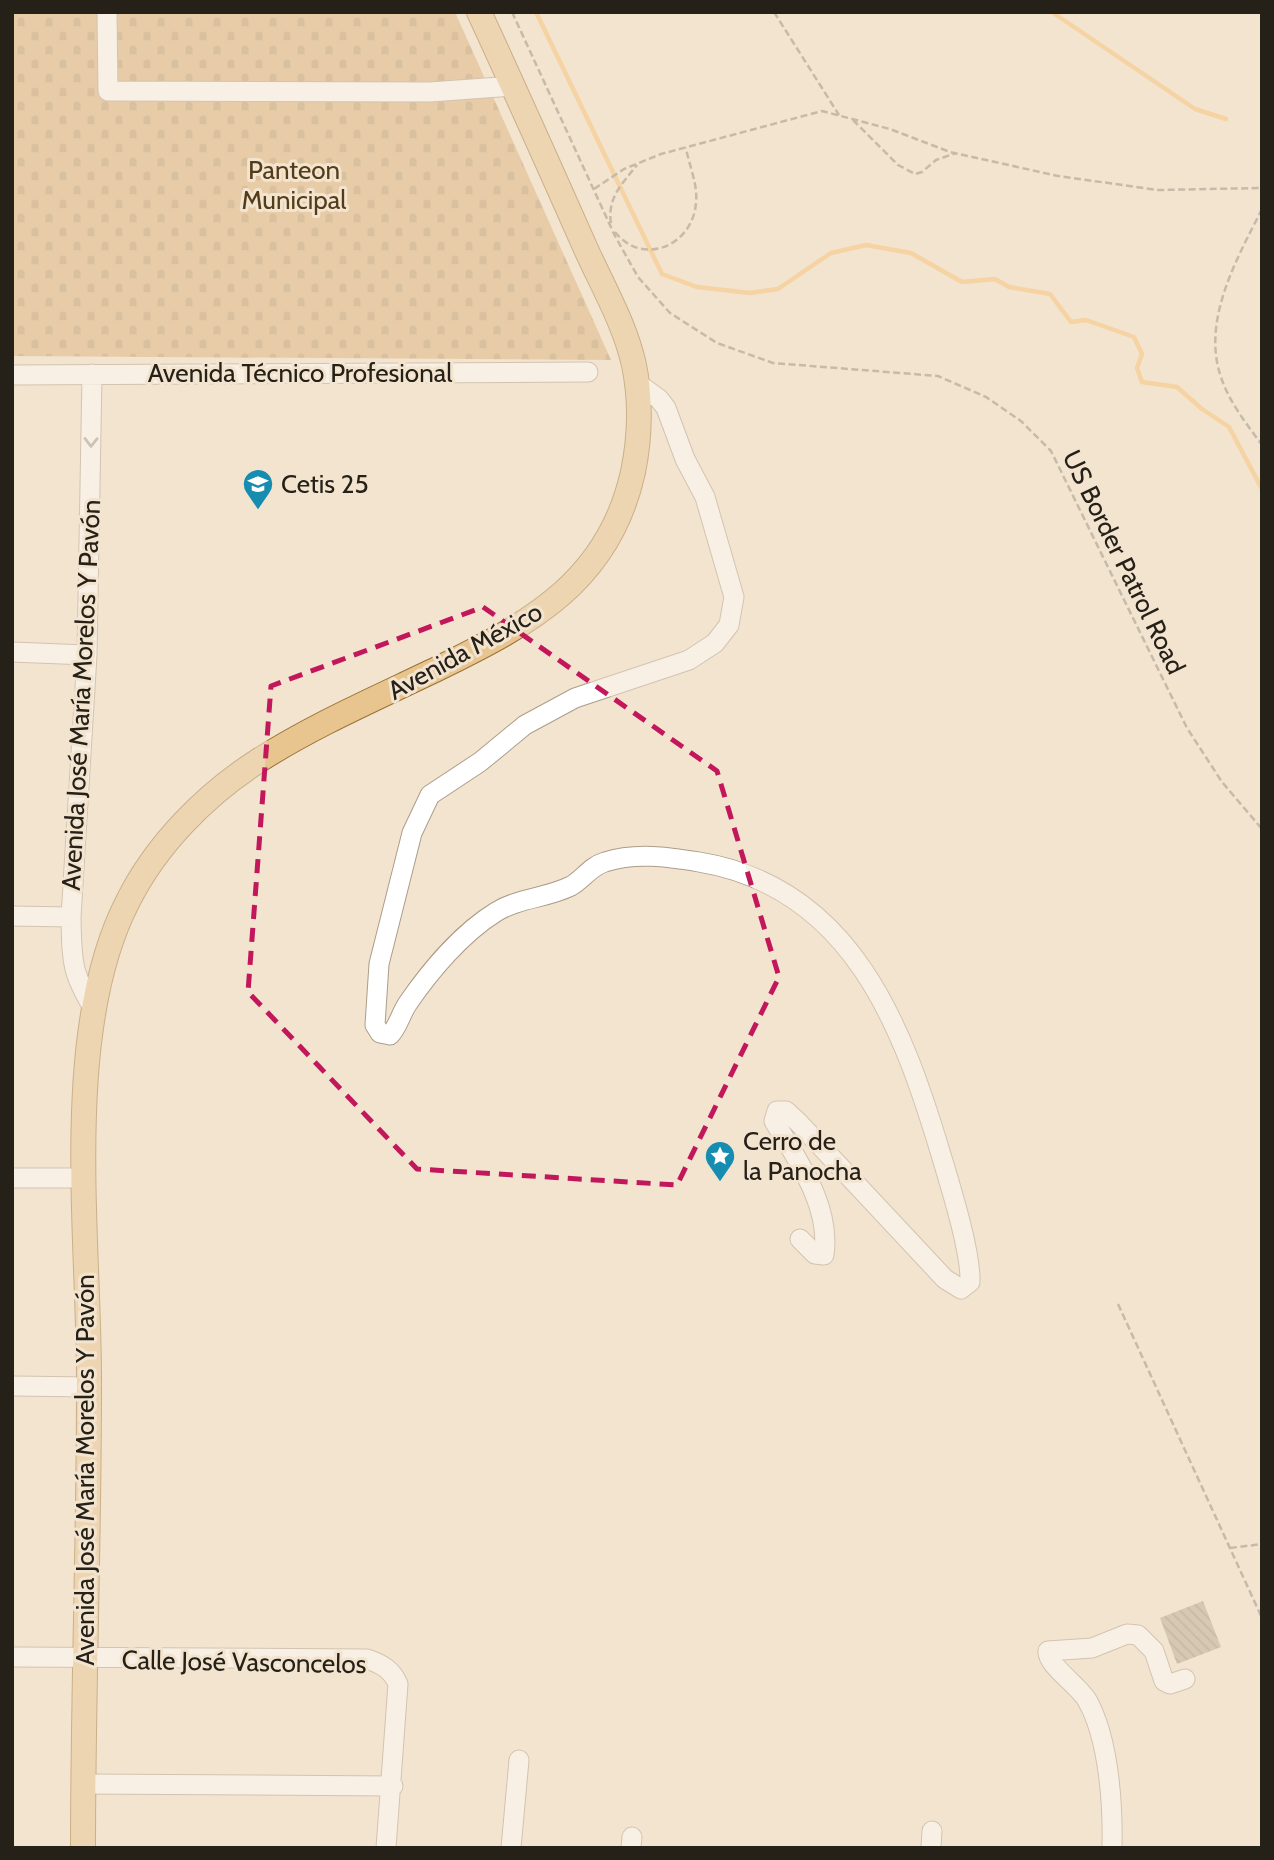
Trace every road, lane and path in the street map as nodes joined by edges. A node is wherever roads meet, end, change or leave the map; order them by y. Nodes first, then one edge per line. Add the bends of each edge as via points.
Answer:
1 (107, 12) edge
2 (479, 12) edge
3 (512, 12) edge
4 (774, 12) edge
5 (513, 86) junction
6 (839, 115) junction
7 (850, 118) junction
8 (686, 148) junction
9 (956, 153) junction
10 (639, 163) junction
11 (1262, 188) edge
12 (594, 189) junction
13 (1262, 209) edge
14 (612, 228) junction
15 (588, 372) dead end
16 (93, 374) junction
17 (12, 375) edge
18 (637, 383) junction
19 (1262, 445) edge
20 (12, 652) edge
21 (87, 655) junction
22 (1262, 829) edge
23 (12, 916) edge
24 (71, 917) junction
25 (95, 1011) junction
26 (85, 1092) joint
27 (12, 1178) edge
28 (85, 1178) junction
29 (800, 1239) dead end
30 (1118, 1304) dead end
31 (12, 1386) edge
32 (89, 1387) junction
33 (1262, 1545) edge
34 (1230, 1548) junction
35 (1262, 1618) edge
36 (12, 1657) edge
37 (84, 1660) junction
38 (1185, 1679) dead end
39 (519, 1760) dead end
40 (83, 1784) junction
41 (393, 1786) junction
42 (83, 1848) edge
43 (386, 1848) edge
44 (511, 1848) edge
45 (1112, 1848) edge

1 - 5 street via 108,91 430,92
2 - 5 main road, Avenida México
3 - 12 path, US Border Patrol Road
4 - 6 path
5 - 18 main road, Avenida México via 622,330
6 - 7 path
6 - 8 path via 822,111 797,116
7 - 9 path
7 - 9 path via 906,171 922,172 936,160
8 - 10 path
8 - 14 path via 697,200 692,225 676,244 642,250 623,242
9 - 11 path via 1122,187
10 - 12 path
10 - 14 path via 615,193 609,211
12 - 14 path, US Border Patrol Road
13 - 19 path via 1232,270 1221,303 1217,341 1222,379
14 - 22 path, US Border Patrol Road via 638,277 670,313 717,343 773,363 938,376 986,397 1021,421 1051,452 1073,492 1187,728
15 - 16 street, Avenida Técnico Profesional
16 - 17 street, Avenida Técnico Profesional
16 -> 21 street, Avenida José María Morelos Y Pavón
18 - 25 main road, Avenida México via 637,452 624,505 613,533 581,576 549,606 507,634 296,740 256,762 220,790 161,850 128,900 109,945
18 - 29 street via 667,408 705,497 734,597 729,625 715,643 689,660 576,698 524,725 430,795 412,833 379,964 375,1025 380,1033 390,1035 408,1002 446,956 496,911 570,886 599,864 641,856 672,857 717,864 761,881 812,912 836,933 852,950 885,1004 932,1122 954,1198 970,1282 961,1289 945,1279 798,1122 786,1111 777,1111 774,1121 818,1201 824,1255 815,1254
20 - 21 street
21 - 24 street, Avenida José María Morelos Y Pavón
23 - 24 street
24 - 25 street, Avenida José María Morelos Y Pavón via 77,981
25 - 26 main road, Avenida México
26 - 28 main road, Avenida José María Morelos Y Pavón
27 - 28 street
28 - 32 main road, Avenida José María Morelos Y Pavón
30 - 34 path
31 - 32 street
32 - 37 main road, Avenida José María Morelos Y Pavón
33 - 34 path
34 - 35 path
36 - 37 street, Calle José Vasconcelos
37 - 40 main road, Avenida José María Morelos Y Pavón
37 - 41 street, Calle José Vasconcelos via 377,1662 395,1676 398,1685
38 - 45 street via 1170,1684 1164,1681 1154,1651 1138,1635 1127,1634 1092,1648 1048,1651 1051,1662 1093,1713 1107,1767
39 - 44 street
40 - 41 street
40 - 42 main road, Avenida José María Morelos Y Pavón
41 - 43 street, Calle José Vasconcelos

